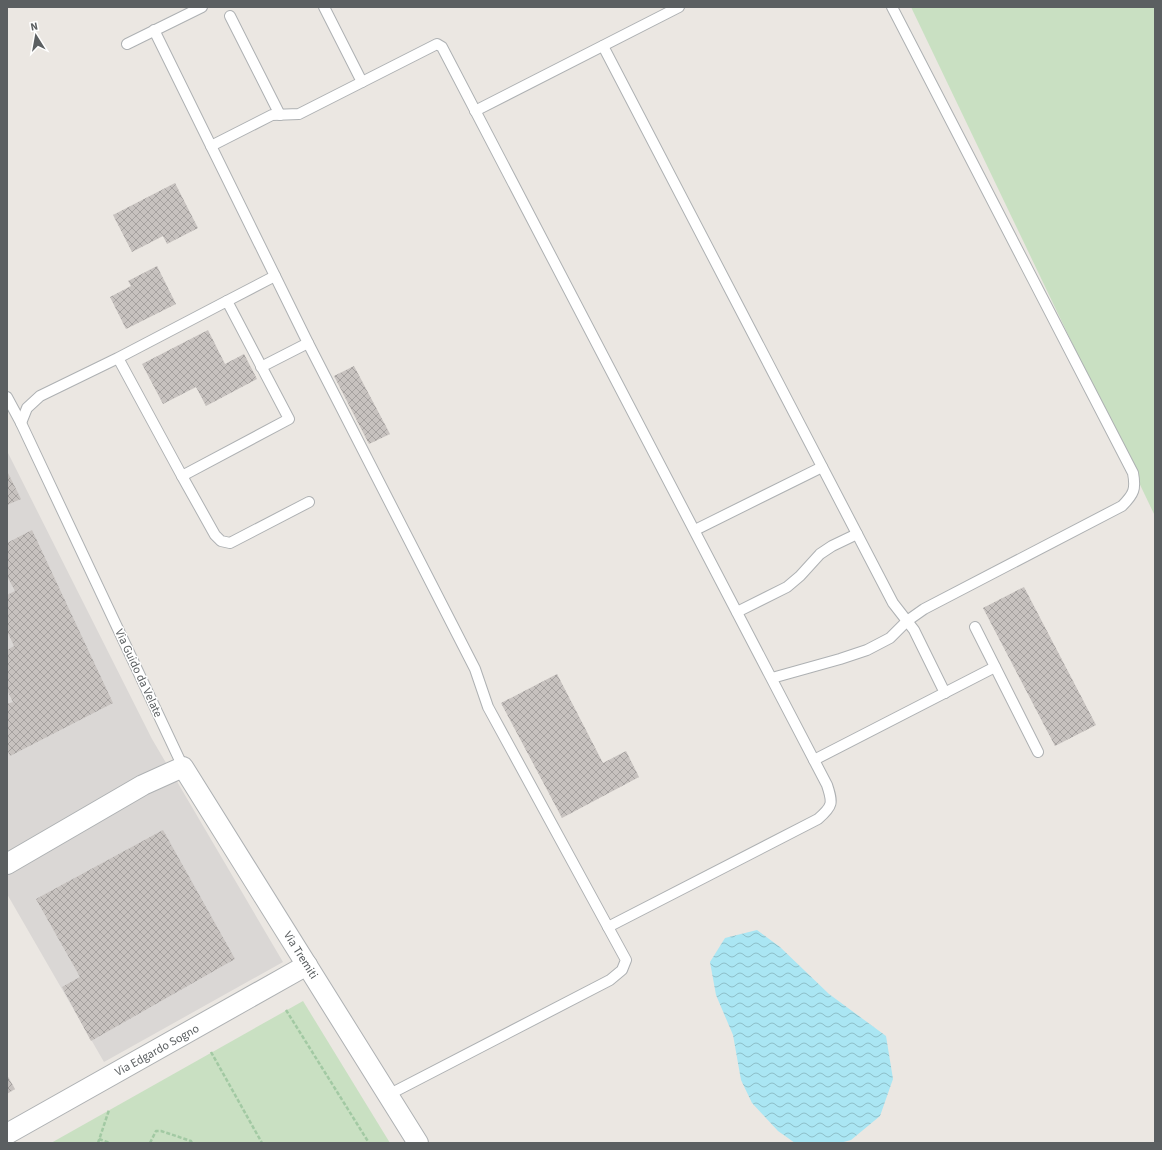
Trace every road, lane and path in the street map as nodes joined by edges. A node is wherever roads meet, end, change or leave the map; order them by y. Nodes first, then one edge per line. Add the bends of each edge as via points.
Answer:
1 (202, 7) edge
2 (324, 7) edge
3 (679, 7) edge
4 (892, 7) edge
5 (230, 16) dead end
6 (154, 30) junction
7 (127, 44) dead end
8 (603, 46) junction
9 (362, 82) junction
10 (476, 111) junction
11 (280, 115) junction
12 (211, 146) junction
13 (275, 276) junction
14 (227, 301) junction
15 (308, 343) junction
16 (118, 358) junction
17 (261, 367) junction
18 (7, 397) edge
19 (21, 423) junction
20 (822, 467) junction
21 (182, 476) junction
22 (309, 502) dead end
23 (695, 530) junction
24 (857, 534) junction
25 (737, 612) junction
26 (907, 621) junction
27 (975, 628) dead end
28 (995, 667) junction
29 (772, 678) junction
30 (945, 693) junction
31 (1038, 752) dead end
32 (814, 760) junction
33 (183, 767) junction
34 (7, 864) edge
35 (608, 927) junction
36 (308, 965) junction
37 (286, 1010) dead end
38 (211, 1052) dead end
39 (388, 1095) junction
40 (109, 1110) dead end
41 (7, 1134) edge
42 (99, 1139) junction
43 (98, 1143) edge
44 (110, 1143) edge
45 (150, 1143) edge
46 (192, 1143) edge
47 (262, 1143) edge
48 (368, 1143) edge
49 (418, 1143) edge

1 - 6 lane
2 - 9 lane
3 - 8 lane
4 - 26 lane via 1133,473 1135,485 1131,497 1122,506 924,609
5 - 11 lane
6 - 7 lane
6 - 12 lane
8 - 10 lane
8 - 20 lane
9 - 10 lane via 437,44 442,46
9 - 11 lane via 299,114
10 - 23 lane
11 - 12 lane via 272,116
12 - 13 lane
13 - 14 lane
13 - 15 lane
14 - 16 lane
14 - 17 lane
15 - 17 lane
15 - 35 lane via 475,669 488,707
16 - 19 lane via 40,396 27,408
16 - 21 lane
17 - 21 lane via 289,419
18 - 19 lane, Via Guido da Velate
19 - 33 lane, Via Guido da Velate
20 - 23 lane
20 - 24 lane
21 - 22 lane via 215,535 221,541 230,543
23 - 25 lane
24 - 25 lane via 820,554 786,587
24 - 26 lane via 893,603
25 - 29 lane
26 - 29 lane via 890,638 867,650
26 - 30 lane
27 - 28 lane
28 - 30 lane
28 - 31 lane
29 - 32 lane
30 - 32 lane
32 - 35 lane via 832,799 829,809 818,819
33 - 34 street via 143,785
33 - 36 street, Via Tremiti
35 - 39 lane via 626,960 622,970 610,980
36 - 39 street, Via Tremiti
36 - 41 street, Via Edgardo Sogno
37 - 48 path
38 - 47 path
39 - 49 street, Via Tremiti
40 - 42 path
42 - 43 path
42 - 44 path
45 - 46 path via 156,1131 161,1130

